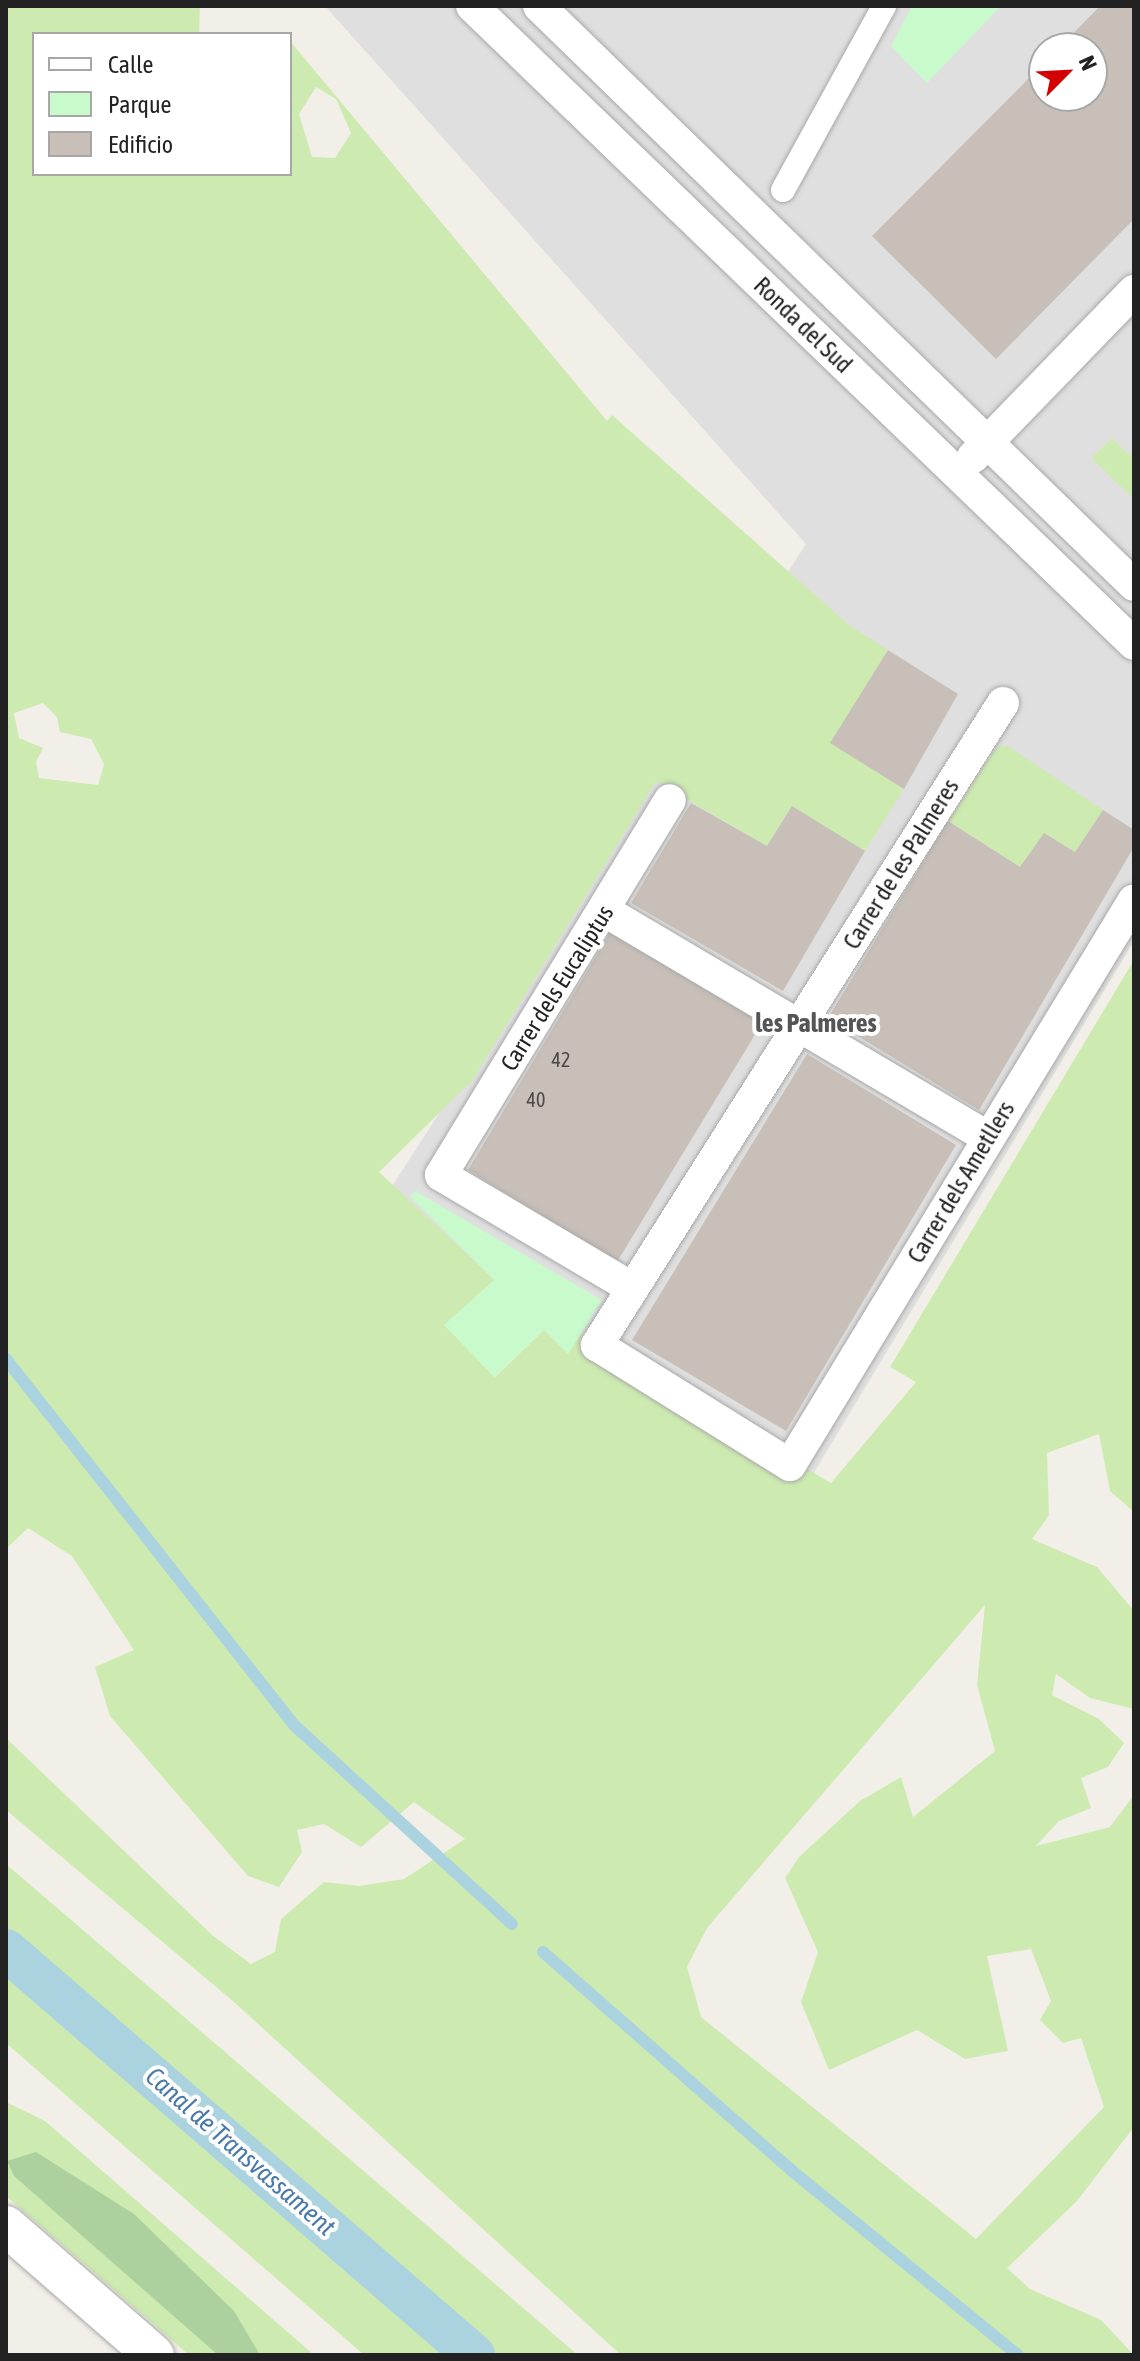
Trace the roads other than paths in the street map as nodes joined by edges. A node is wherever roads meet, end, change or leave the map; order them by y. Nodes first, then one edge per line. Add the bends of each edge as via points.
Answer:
1 (472, 6) edge
2 (539, 6) edge
3 (884, 6) edge
4 (783, 190) dead end
5 (1134, 291) edge
6 (989, 441) junction
7 (957, 474) junction
8 (1134, 585) edge
9 (1134, 644) edge
10 (1003, 703) dead end
11 (670, 800) dead end
12 (1134, 900) edge
13 (605, 911) junction
14 (798, 1026) junction
15 (987, 1137) junction
16 (632, 1288) junction
17 (790, 1465) joint
18 (6, 2226) edge
19 (154, 2355) edge

1 - 7 street, Ronda del Sud
2 - 6 street, Ronda del Sud
3 - 4 street
5 - 6 street
6 - 7 street
6 - 8 street, Ronda del Sud
7 - 9 street, Ronda del Sud
10 - 14 street, Carrer de les Palmeres
11 - 13 street, Carrer dels Eucaliptus
12 - 15 street, Carrer dels Ametllers
13 - 14 street
13 - 16 street, Carrer dels Eucaliptus via 441,1175
14 - 15 street
14 - 16 street, Carrer de les Palmeres
15 - 17 street, Carrer dels Ametllers
16 - 17 street, Carrer de les Palmeres via 597,1345
18 - 19 street

